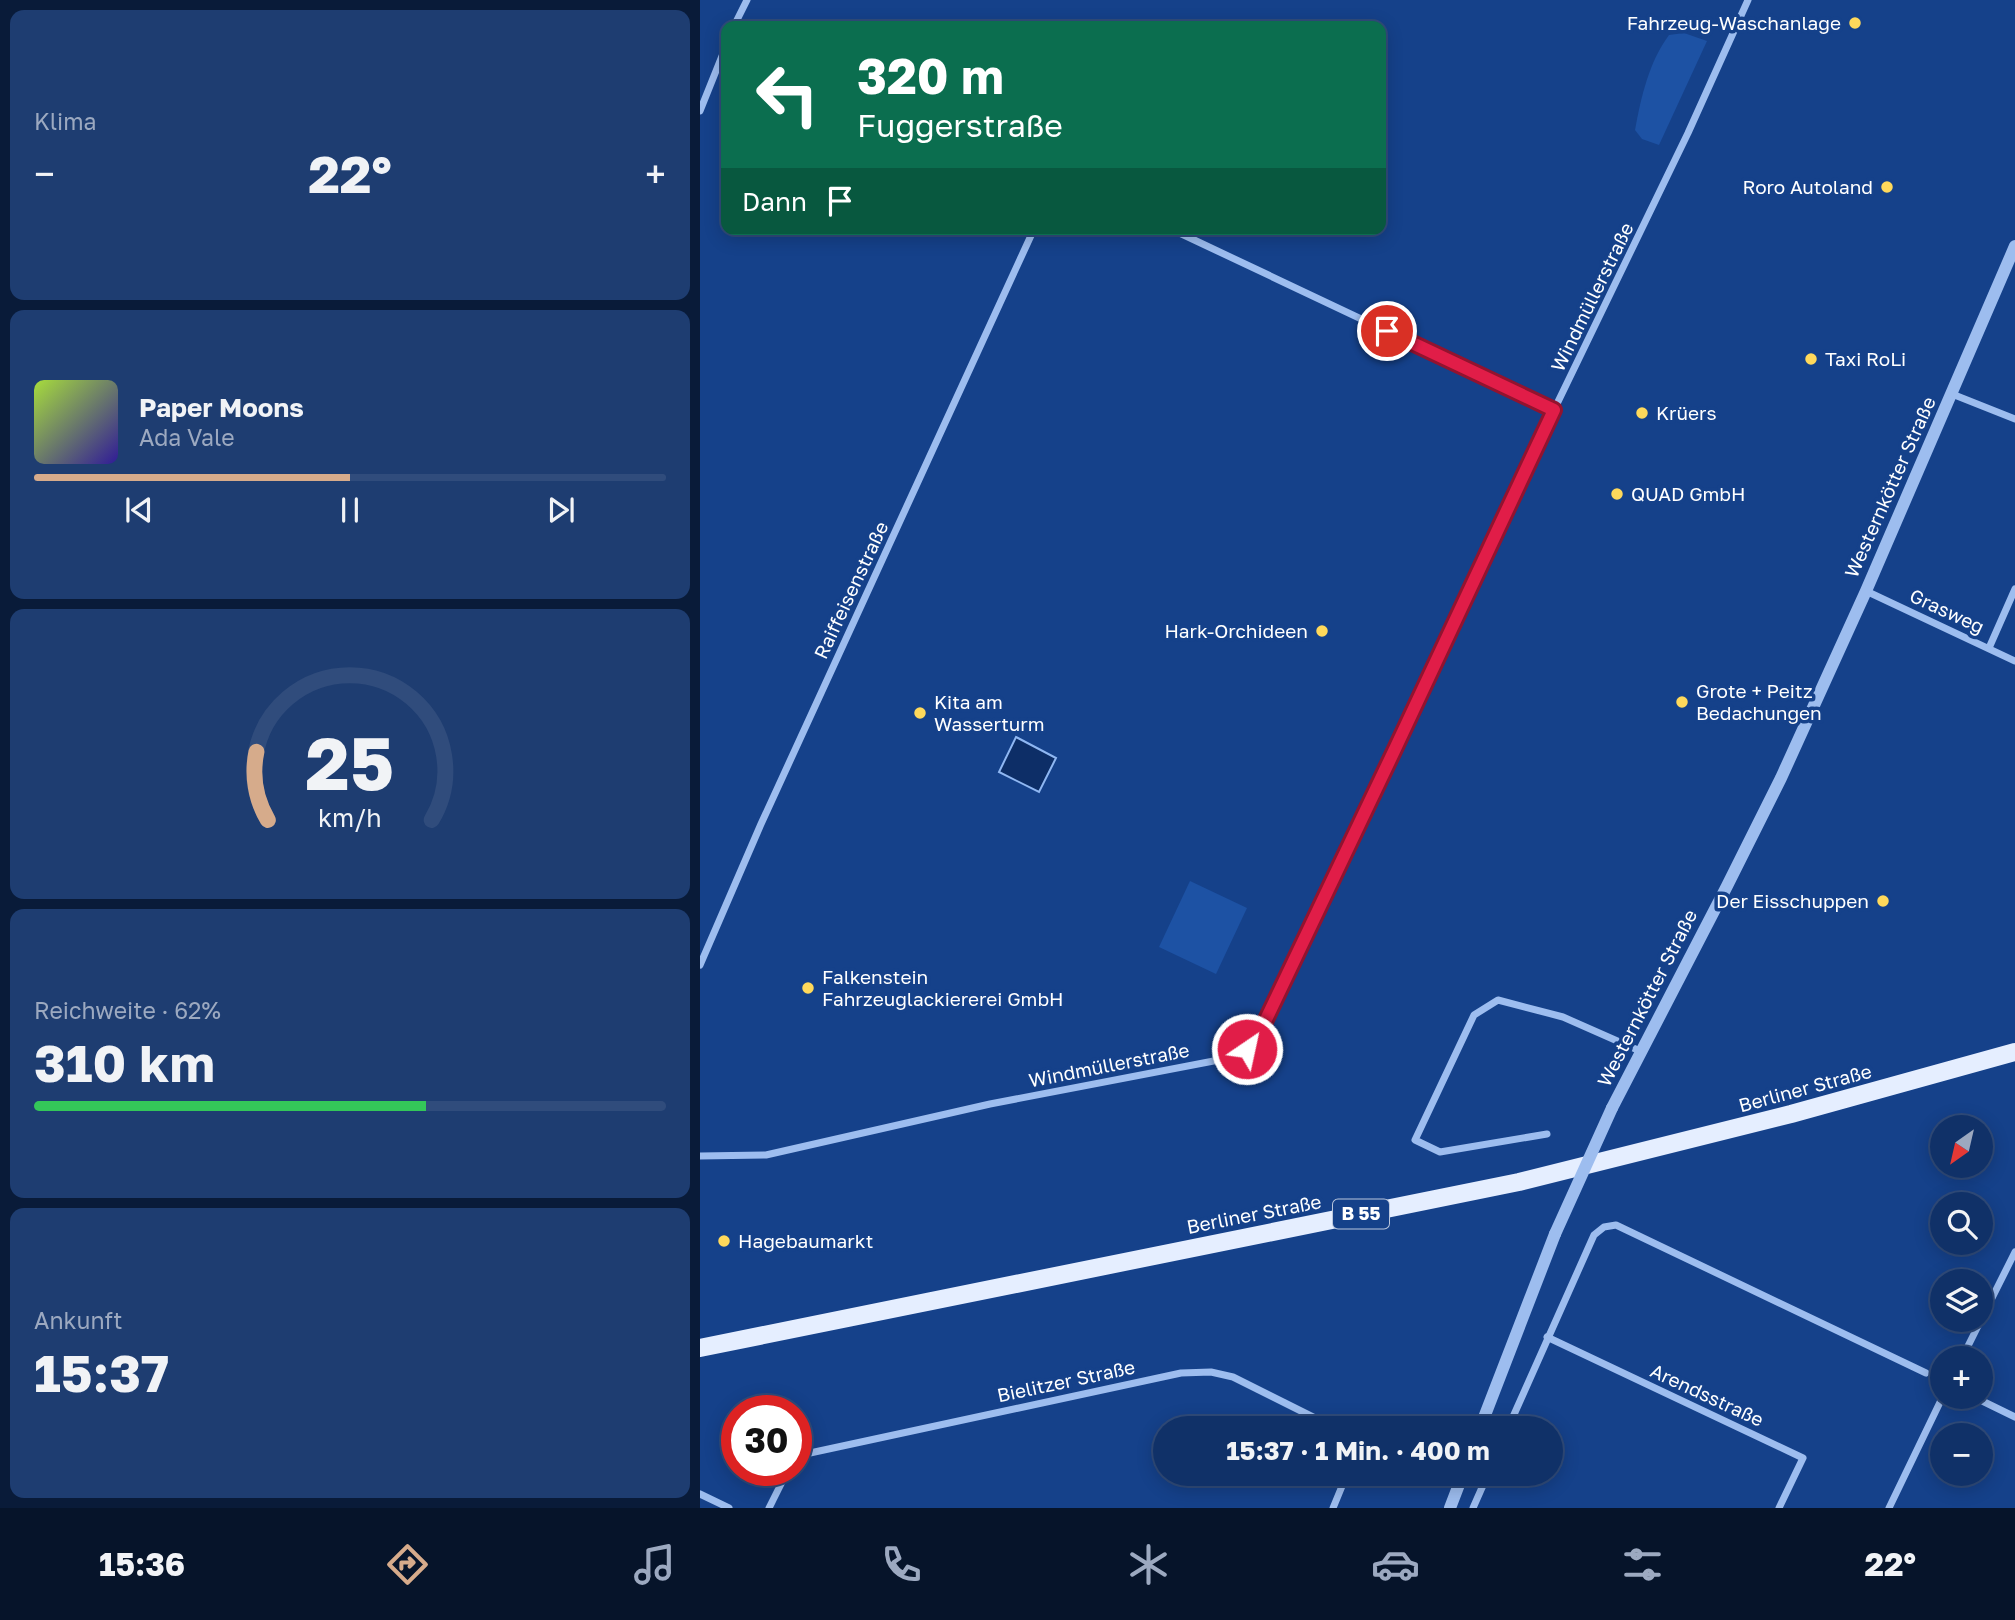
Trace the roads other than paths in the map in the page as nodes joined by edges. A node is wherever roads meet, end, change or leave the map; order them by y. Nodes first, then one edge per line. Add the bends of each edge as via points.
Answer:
1 (747, 0) edge
2 (1748, 0) edge
3 (738, 21) edge
4 (721, 58) edge
5 (700, 111) edge
6 (1031, 235) edge
7 (1184, 235) edge
8 (2015, 246) edge
9 (1952, 394) junction
10 (1554, 410) junction
11 (2015, 419) edge
12 (2015, 589) edge
13 (1866, 591) junction
14 (1989, 648) junction
15 (2015, 661) edge
16 (700, 965) edge
17 (1640, 1051) junction
18 (2015, 1052) edge
19 (1547, 1134) dead end
20 (700, 1156) edge
21 (2015, 1252) edge
22 (1547, 1337) junction
23 (1968, 1346) edge
24 (700, 1348) edge
25 (1926, 1373) dead end
26 (1993, 1406) edge
27 (1937, 1409) edge
28 (1313, 1416) edge
29 (1485, 1416) edge
30 (1513, 1416) edge
31 (2015, 1417) edge
32 (812, 1453) edge
33 (780, 1486) edge
34 (1342, 1486) edge
35 (1458, 1486) edge
36 (1483, 1486) edge
37 (700, 1494) edge
38 (729, 1508) edge
39 (769, 1508) edge
40 (1333, 1508) edge
41 (1450, 1508) edge
42 (1473, 1508) edge
43 (1779, 1508) edge
44 (1889, 1508) edge

1 - 3 street
2 - 10 street, Windmüllerstraße
4 - 5 street
6 - 16 street, Raiffeisenstraße
7 - 10 street
8 - 9 street, Westernkötter Straße
9 - 11 street
9 - 13 street, Westernkötter Straße
10 - 20 street, Windmüllerstraße via 1261,1030 1247,1049 1224,1059 990,1104 766,1155
12 - 14 street
13 - 14 street, Grasweg
13 - 17 street, Westernkötter Straße via 1781,778
14 - 15 street, Grasweg
17 - 19 street via 1563,1017 1498,1000 1474,1015 1415,1140 1440,1152
17 - 29 street, Westernkötter Straße, bridge via 1555,1234
18 - 24 main road, Berliner Straße / B 55 via 1519,1182
21 - 23 street
22 - 25 street via 1594,1235 1616,1225
22 - 30 street
22 - 43 street, Arendsstraße via 1803,1458
26 - 31 street
27 - 44 street
28 - 32 street, Bielitzer Straße via 1233,1377 1181,1373
33 - 39 street
34 - 40 street
35 - 41 street
36 - 42 street
37 - 38 street

